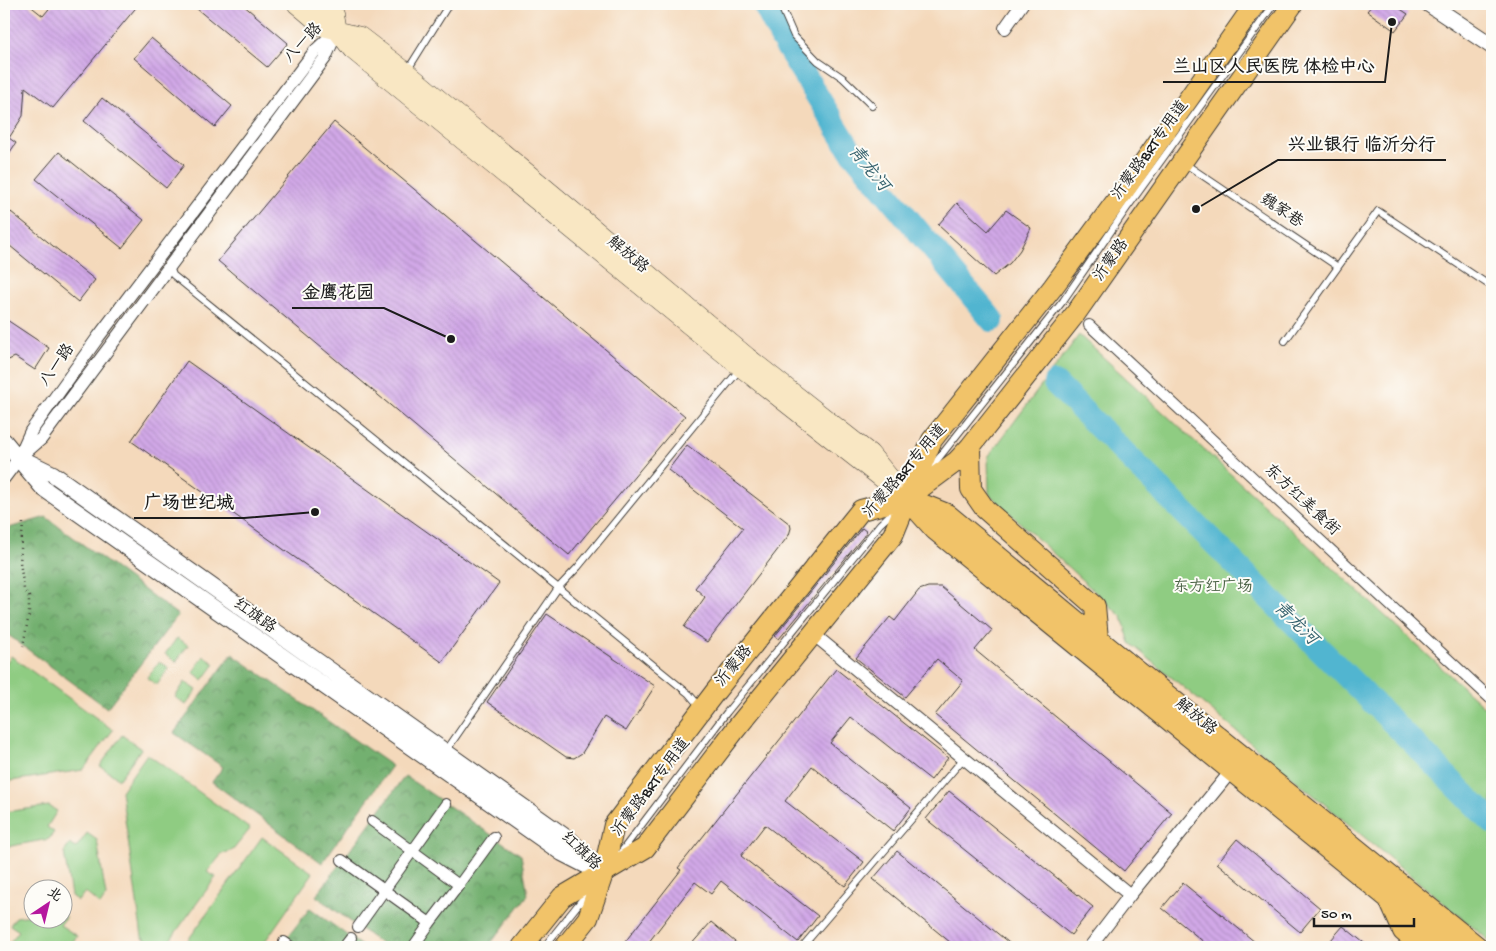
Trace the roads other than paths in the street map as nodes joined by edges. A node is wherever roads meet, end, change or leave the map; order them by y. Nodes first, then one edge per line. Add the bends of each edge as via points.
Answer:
1 (296, 4) edge
2 (322, 4) edge
3 (449, 4) edge
4 (780, 4) edge
5 (1022, 4) edge
6 (1255, 4) edge
7 (1274, 4) edge
8 (1293, 4) edge
9 (1429, 4) edge
10 (1005, 28) dead end
11 (337, 31) junction
12 (1492, 46) edge
13 (407, 72) junction
14 (872, 106) dead end
15 (1182, 163) junction
16 (158, 258) junction
17 (169, 267) junction
18 (1338, 267) junction
19 (1492, 287) edge
20 (1089, 325) dead end
21 (1285, 341) dead end
22 (741, 368) junction
23 (4, 441) edge
24 (970, 447) junction
25 (11, 457) edge
26 (4, 478) edge
27 (907, 498) junction
28 (558, 588) junction
29 (812, 633) junction
30 (1098, 639) junction
31 (1492, 700) edge
32 (702, 709) junction
33 (445, 752) junction
34 (964, 758) junction
35 (1232, 770) junction
36 (446, 804) dead end
37 (372, 821) dead end
38 (494, 837) dead end
39 (414, 852) junction
40 (342, 860) dead end
41 (603, 874) junction
42 (459, 885) junction
43 (385, 891) junction
44 (1130, 895) junction
45 (1388, 898) junction
46 (430, 924) junction
47 (358, 928) dead end
48 (351, 938) dead end
49 (344, 947) edge
50 (413, 947) edge
51 (522, 947) edge
52 (544, 947) edge
53 (565, 947) edge
54 (802, 947) edge
55 (1090, 947) edge
56 (1422, 947) edge
57 (1448, 947) edge
58 (1478, 947) edge

1 - 11 main road, 解放路 via 323,27
2 - 11 main road, 解放路 via 334,14
3 - 13 lane
4 - 14 lane via 794,36 818,61 843,78
5 - 10 street
6 - 27 main road, 沂蒙路 via 1128,185 932,440
7 - 27 lane, 沂蒙路BRT专用道 via 1062,301
8 - 15 main road, 沂蒙路
9 - 12 street
11 - 13 main road, 解放路 via 360,36
11 - 16 street, 八一路 via 315,51
11 - 17 street, 八一路 via 325,58
11 - 22 main road, 解放路 via 352,50 398,89
13 - 27 main road, 解放路 via 748,357 870,453
15 - 18 lane, 魏家巷
15 - 24 main road, 沂蒙路 via 1076,313
16 - 17 lane
16 - 25 street, 八一路
17 - 25 street, 八一路 via 41,438
17 - 28 lane via 173,275
18 - 19 lane via 1378,210
18 - 21 lane
20 - 31 street, 东方红美食街
22 - 27 main road, 解放路 via 784,403 803,429 854,472
22 - 28 lane
23 - 25 street, 红旗路
24 - 27 main road, 沂蒙路 via 957,461
24 - 30 main road via 971,489 985,510 1095,606
25 - 26 street, 八一路
25 - 33 street, 红旗路 via 53,474
25 - 41 street, 红旗路 via 51,494 562,853
27 - 29 main road, 沂蒙路 via 893,535
27 - 30 main road, 解放路 via 947,514
27 - 32 main road, 沂蒙路 via 861,510
27 - 35 main road, 解放路 via 935,530
27 - 41 lane, 沂蒙路BRT专用道 via 880,524 727,712
28 - 32 lane via 689,694
28 - 33 lane
29 - 34 street
29 - 41 main road, 沂蒙路 via 645,848
30 - 58 main road, 解放路
32 - 41 main road, 沂蒙路 via 614,825
33 - 41 street, 红旗路 via 571,841
34 - 44 street
34 - 54 lane
35 - 44 street
35 - 45 main road, 解放路
36 - 39 street
37 - 39 street
38 - 42 street
39 - 42 street
39 - 43 street
40 - 43 street
41 - 51 main road, 沂蒙路 via 562,897
41 - 52 lane, 沂蒙路BRT专用道
41 - 53 main road, 沂蒙路 via 588,918
42 - 46 street
43 - 46 street
43 - 47 street
44 - 55 street
45 - 56 main road via 1403,931
45 - 57 main road, 解放路
46 - 50 street
48 - 49 street

